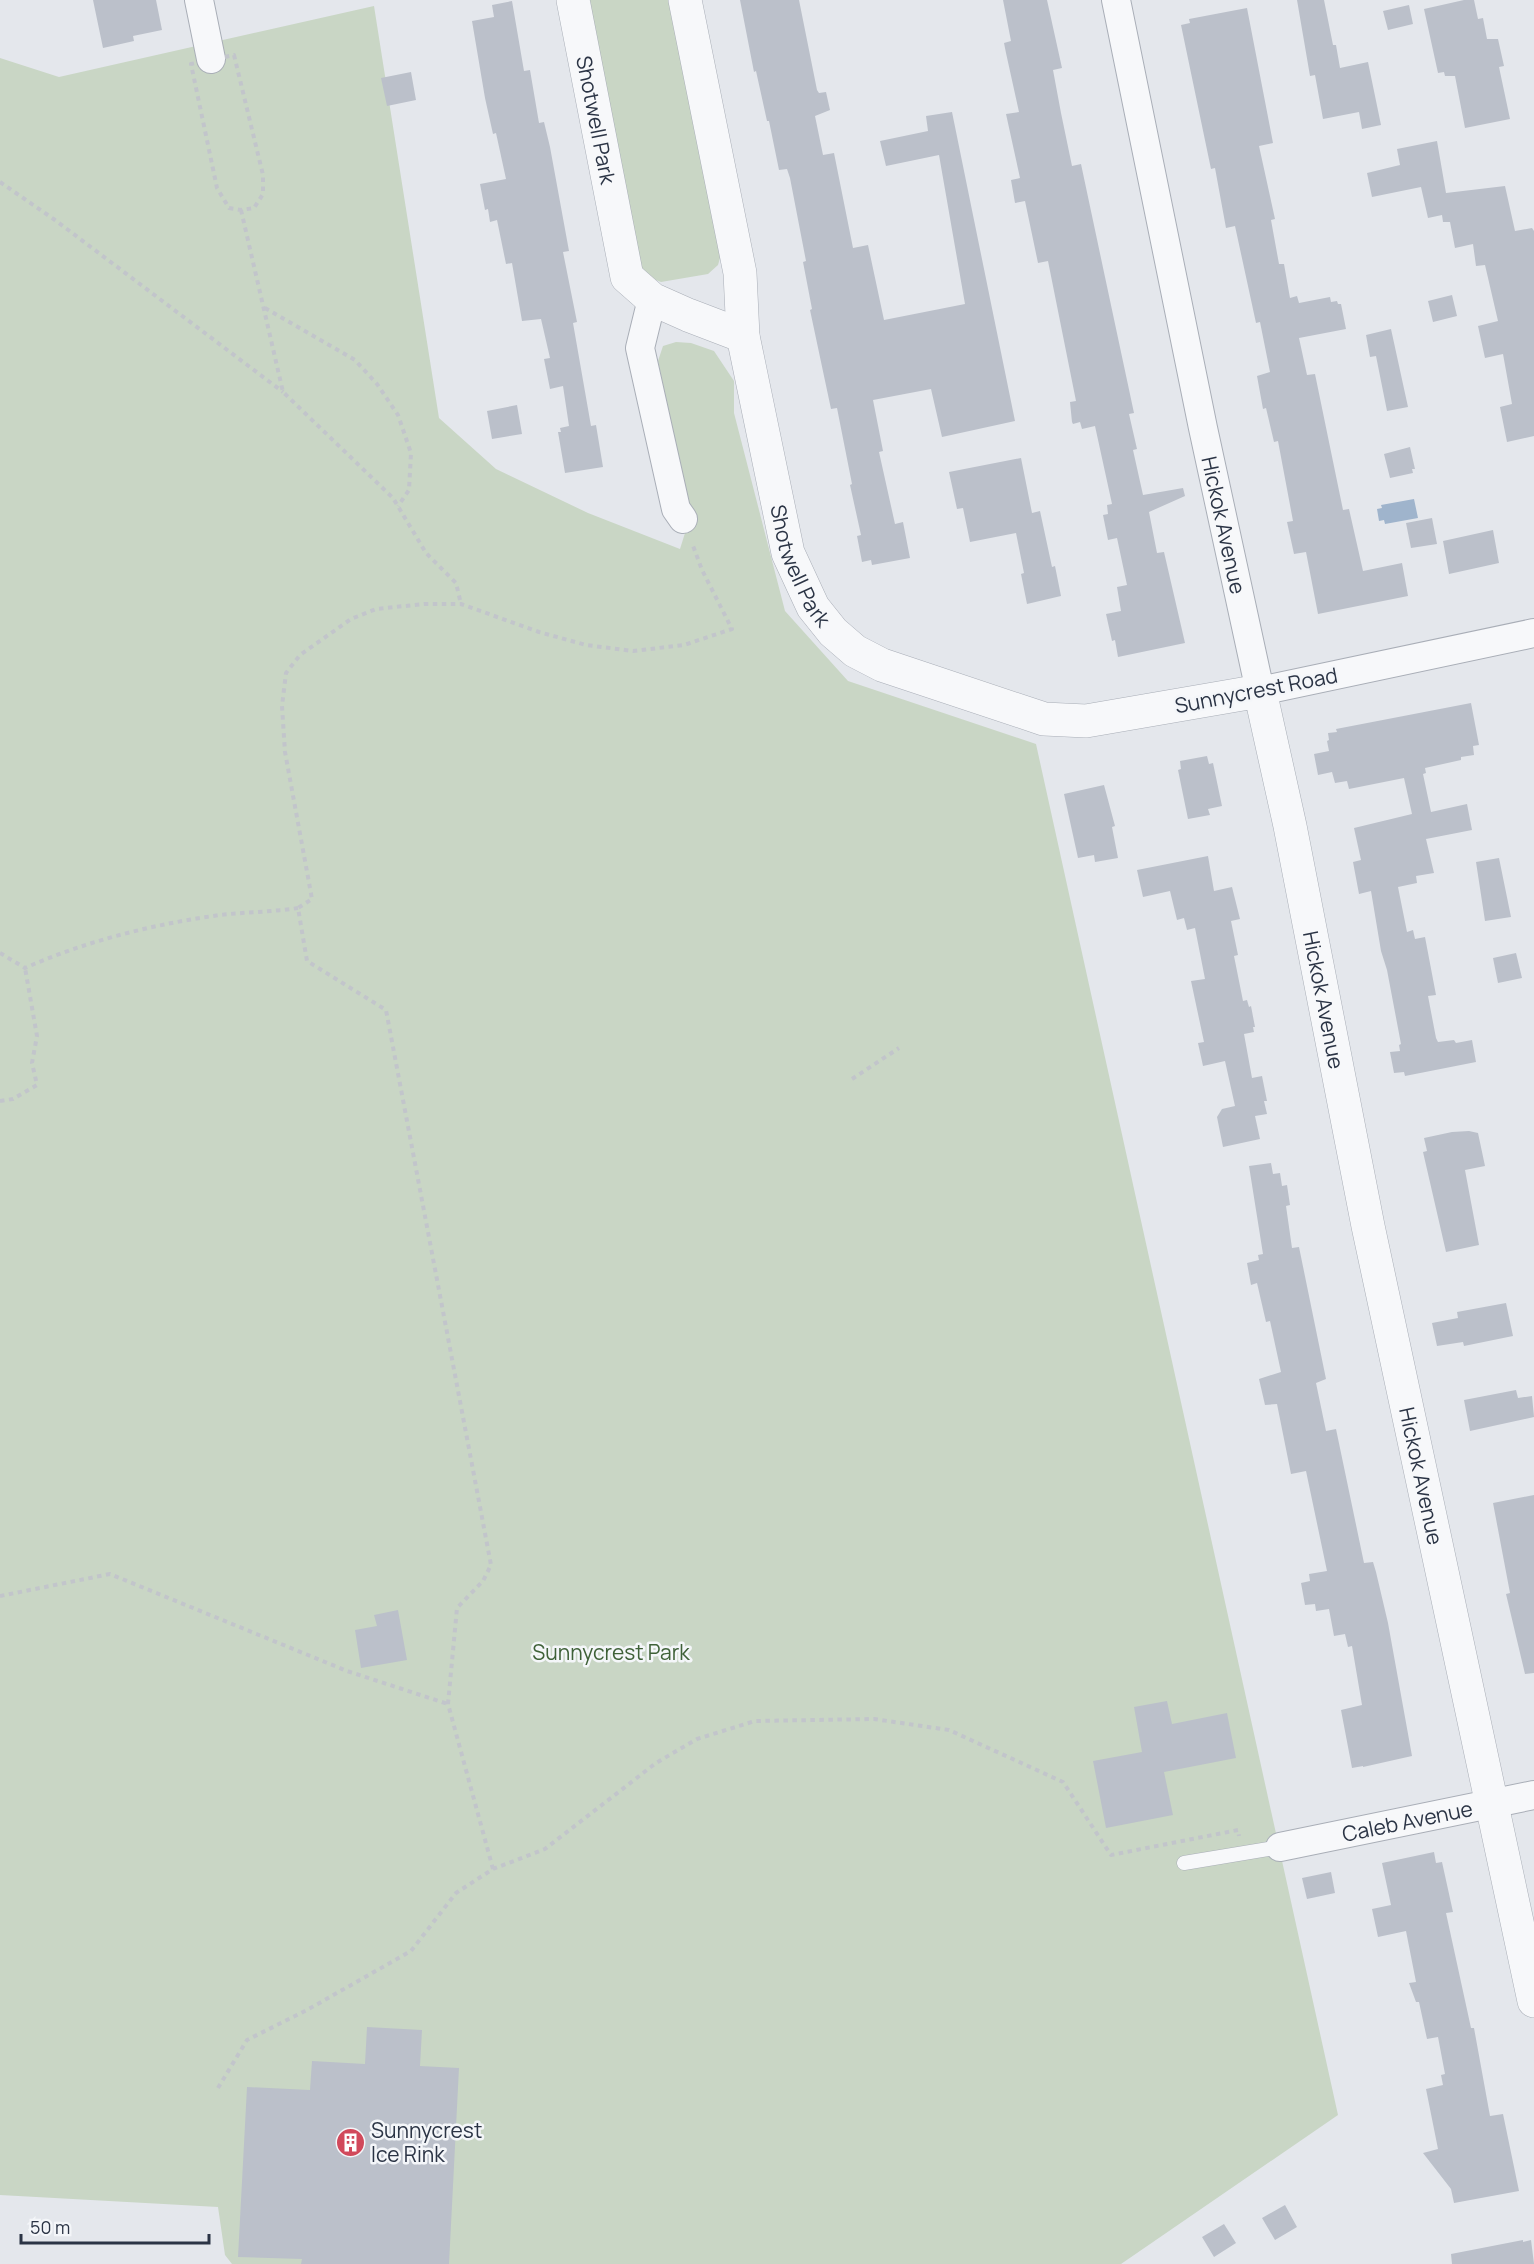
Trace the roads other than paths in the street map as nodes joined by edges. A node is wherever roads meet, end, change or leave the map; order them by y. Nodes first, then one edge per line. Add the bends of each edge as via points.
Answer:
1 (199, 0) edge
2 (573, 0) edge
3 (685, 0) edge
4 (1116, 0) edge
5 (211, 59) road end
6 (652, 299) junction
7 (743, 336) junction
8 (683, 519) dead end
9 (1534, 633) edge
10 (1260, 691) junction
11 (979, 699) joint
12 (1534, 1795) edge
13 (1493, 1804) junction
14 (1280, 1847) joint
15 (1184, 1863) dead end
16 (1534, 2001) edge

1 - 5 street
2 - 6 street, Shotwell Park via 627,277
3 - 7 street, Shotwell Park via 740,273
4 - 10 street, Hickok Avenue
6 - 7 street, Shotwell Park
6 - 8 street via 640,348 676,509
7 - 11 street, Shotwell Park via 788,553 813,607 855,651 882,665
9 - 10 street, Sunnycrest Road
10 - 11 street, Sunnycrest Road via 1086,721 1044,719
10 - 13 street, Hickok Avenue via 1370,1237
12 - 13 street, Caleb Avenue
13 - 14 street, Caleb Avenue
13 - 16 street, Hickok Avenue
14 - 15 lane

